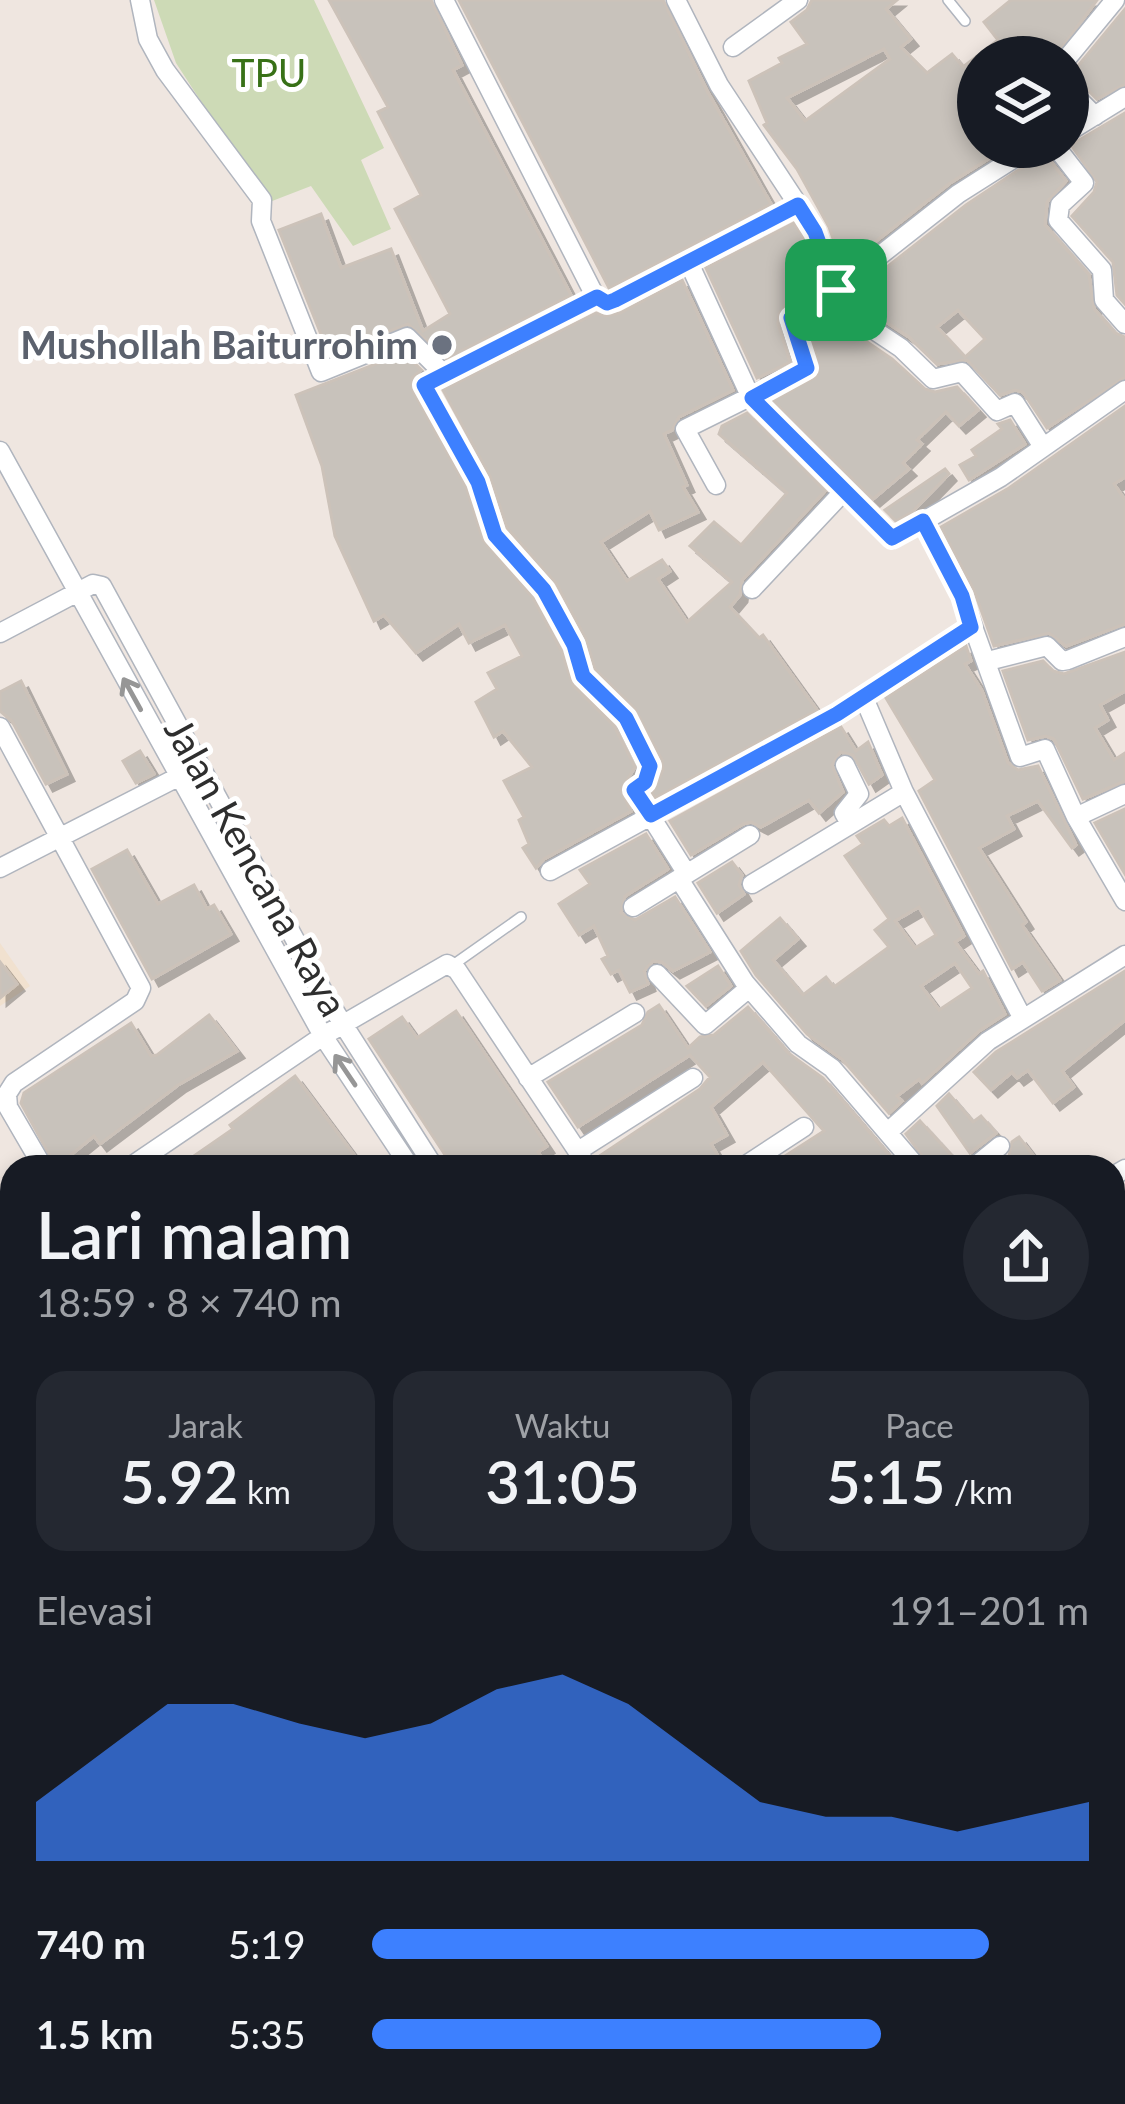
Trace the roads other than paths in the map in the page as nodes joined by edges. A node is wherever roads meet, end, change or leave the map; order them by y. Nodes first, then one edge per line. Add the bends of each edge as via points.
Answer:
1 (140, 0) edge
2 (444, 0) edge
3 (676, 0) edge
4 (798, 0) edge
5 (949, 0) edge
6 (1115, 0) edge
7 (965, 21) dead end
8 (1085, 36) edge
9 (733, 47) dead end
10 (1125, 97) edge
11 (1089, 110) edge
12 (1095, 116) junction
13 (1089, 120) edge
14 (999, 168) edge
15 (1072, 168) edge
16 (798, 205) junction
17 (689, 262) junction
18 (836, 290) junction
19 (593, 292) dead end
20 (1125, 324) edge
21 (444, 374) junction
22 (1125, 390) edge
23 (752, 398) junction
24 (1043, 447) junction
25 (0, 451) edge
26 (716, 485) dead end
27 (844, 490) junction
28 (923, 521) junction
29 (752, 589) dead end
30 (76, 592) junction
31 (971, 627) junction
32 (0, 633) edge
33 (1125, 637) edge
34 (988, 661) junction
35 (864, 698) junction
36 (0, 727) edge
37 (844, 766) dead end
38 (178, 777) junction
39 (904, 792) junction
40 (1125, 794) edge
41 (651, 815) junction
42 (1076, 817) junction
43 (850, 824) junction
44 (750, 836) dead end
45 (61, 838) junction
46 (0, 868) edge
47 (550, 871) dead end
48 (683, 877) junction
49 (752, 884) dead end
50 (1125, 901) edge
51 (634, 907) dead end
52 (521, 917) dead end
53 (1125, 955) edge
54 (453, 965) junction
55 (657, 974) dead end
56 (749, 988) junction
57 (635, 1012) dead end
58 (1023, 1019) junction
59 (342, 1024) junction
60 (323, 1036) junction
61 (528, 1078) junction
62 (694, 1078) dead end
63 (804, 1127) dead end
64 (888, 1132) junction
65 (1000, 1146) dead end
66 (36, 1155) edge
67 (148, 1155) edge
68 (402, 1155) edge
69 (426, 1155) edge
70 (580, 1155) edge
71 (588, 1155) edge
72 (761, 1155) edge
73 (907, 1155) edge
74 (989, 1155) edge

1 - 21 street via 165,70 262,200 261,221 321,372 407,338
2 - 19 street
3 - 16 street via 719,85
4 - 9 street
5 - 7 lane
6 - 8 street
10 - 12 street
11 - 12 street
12 - 13 street
14 - 18 street
15 - 20 street via 1084,183 1060,205 1058,220 1102,270 1104,300
16 - 17 street
16 - 18 street
17 - 21 street via 615,300 597,297
17 - 23 street
18 - 23 street via 791,318 807,368
18 - 24 street via 859,320 933,379 962,372 997,411 1015,403
21 - 41 street via 424,385 478,482 495,535 544,590 583,676 626,718 650,766 634,790
22 - 24 street
23 - 26 street via 684,430
23 - 27 street
24 - 28 street
25 - 30 street, Jalan Kencana Raya
27 - 28 street via 892,538
27 - 29 street
28 - 31 street
30 - 32 street
38 -> 30 street, Jalan Kencana Raya
30 - 59 street, Jalan Kencana Raya via 98,583 105,590
31 - 34 street
31 - 35 street
33 - 34 street via 1063,661 1047,646
34 - 42 street via 1020,757 1045,749
35 - 39 street
35 - 41 street
36 - 45 street
37 - 43 street via 859,794 844,812
38 - 45 street
38 - 60 street, Jalan Kencana Raya
39 - 43 street
39 - 58 street
40 - 42 street
41 - 47 street
41 - 48 street
42 - 50 street
43 - 49 street
44 - 48 street
45 - 46 street
45 - 66 street via 141,988 135,1001 7,1094
48 - 51 street
48 - 56 street
52 - 54 lane
53 - 58 street
54 - 59 street via 440,964
54 - 61 street
55 - 56 street via 705,1025
56 - 64 street
57 - 61 street
58 - 64 street
59 - 60 street
59 - 69 street, Jalan Kencana Raya
60 - 67 street
68 -> 60 street, Jalan Kencana Raya
61 - 70 street
62 - 71 street
63 - 72 street
64 - 73 street
65 - 74 street

